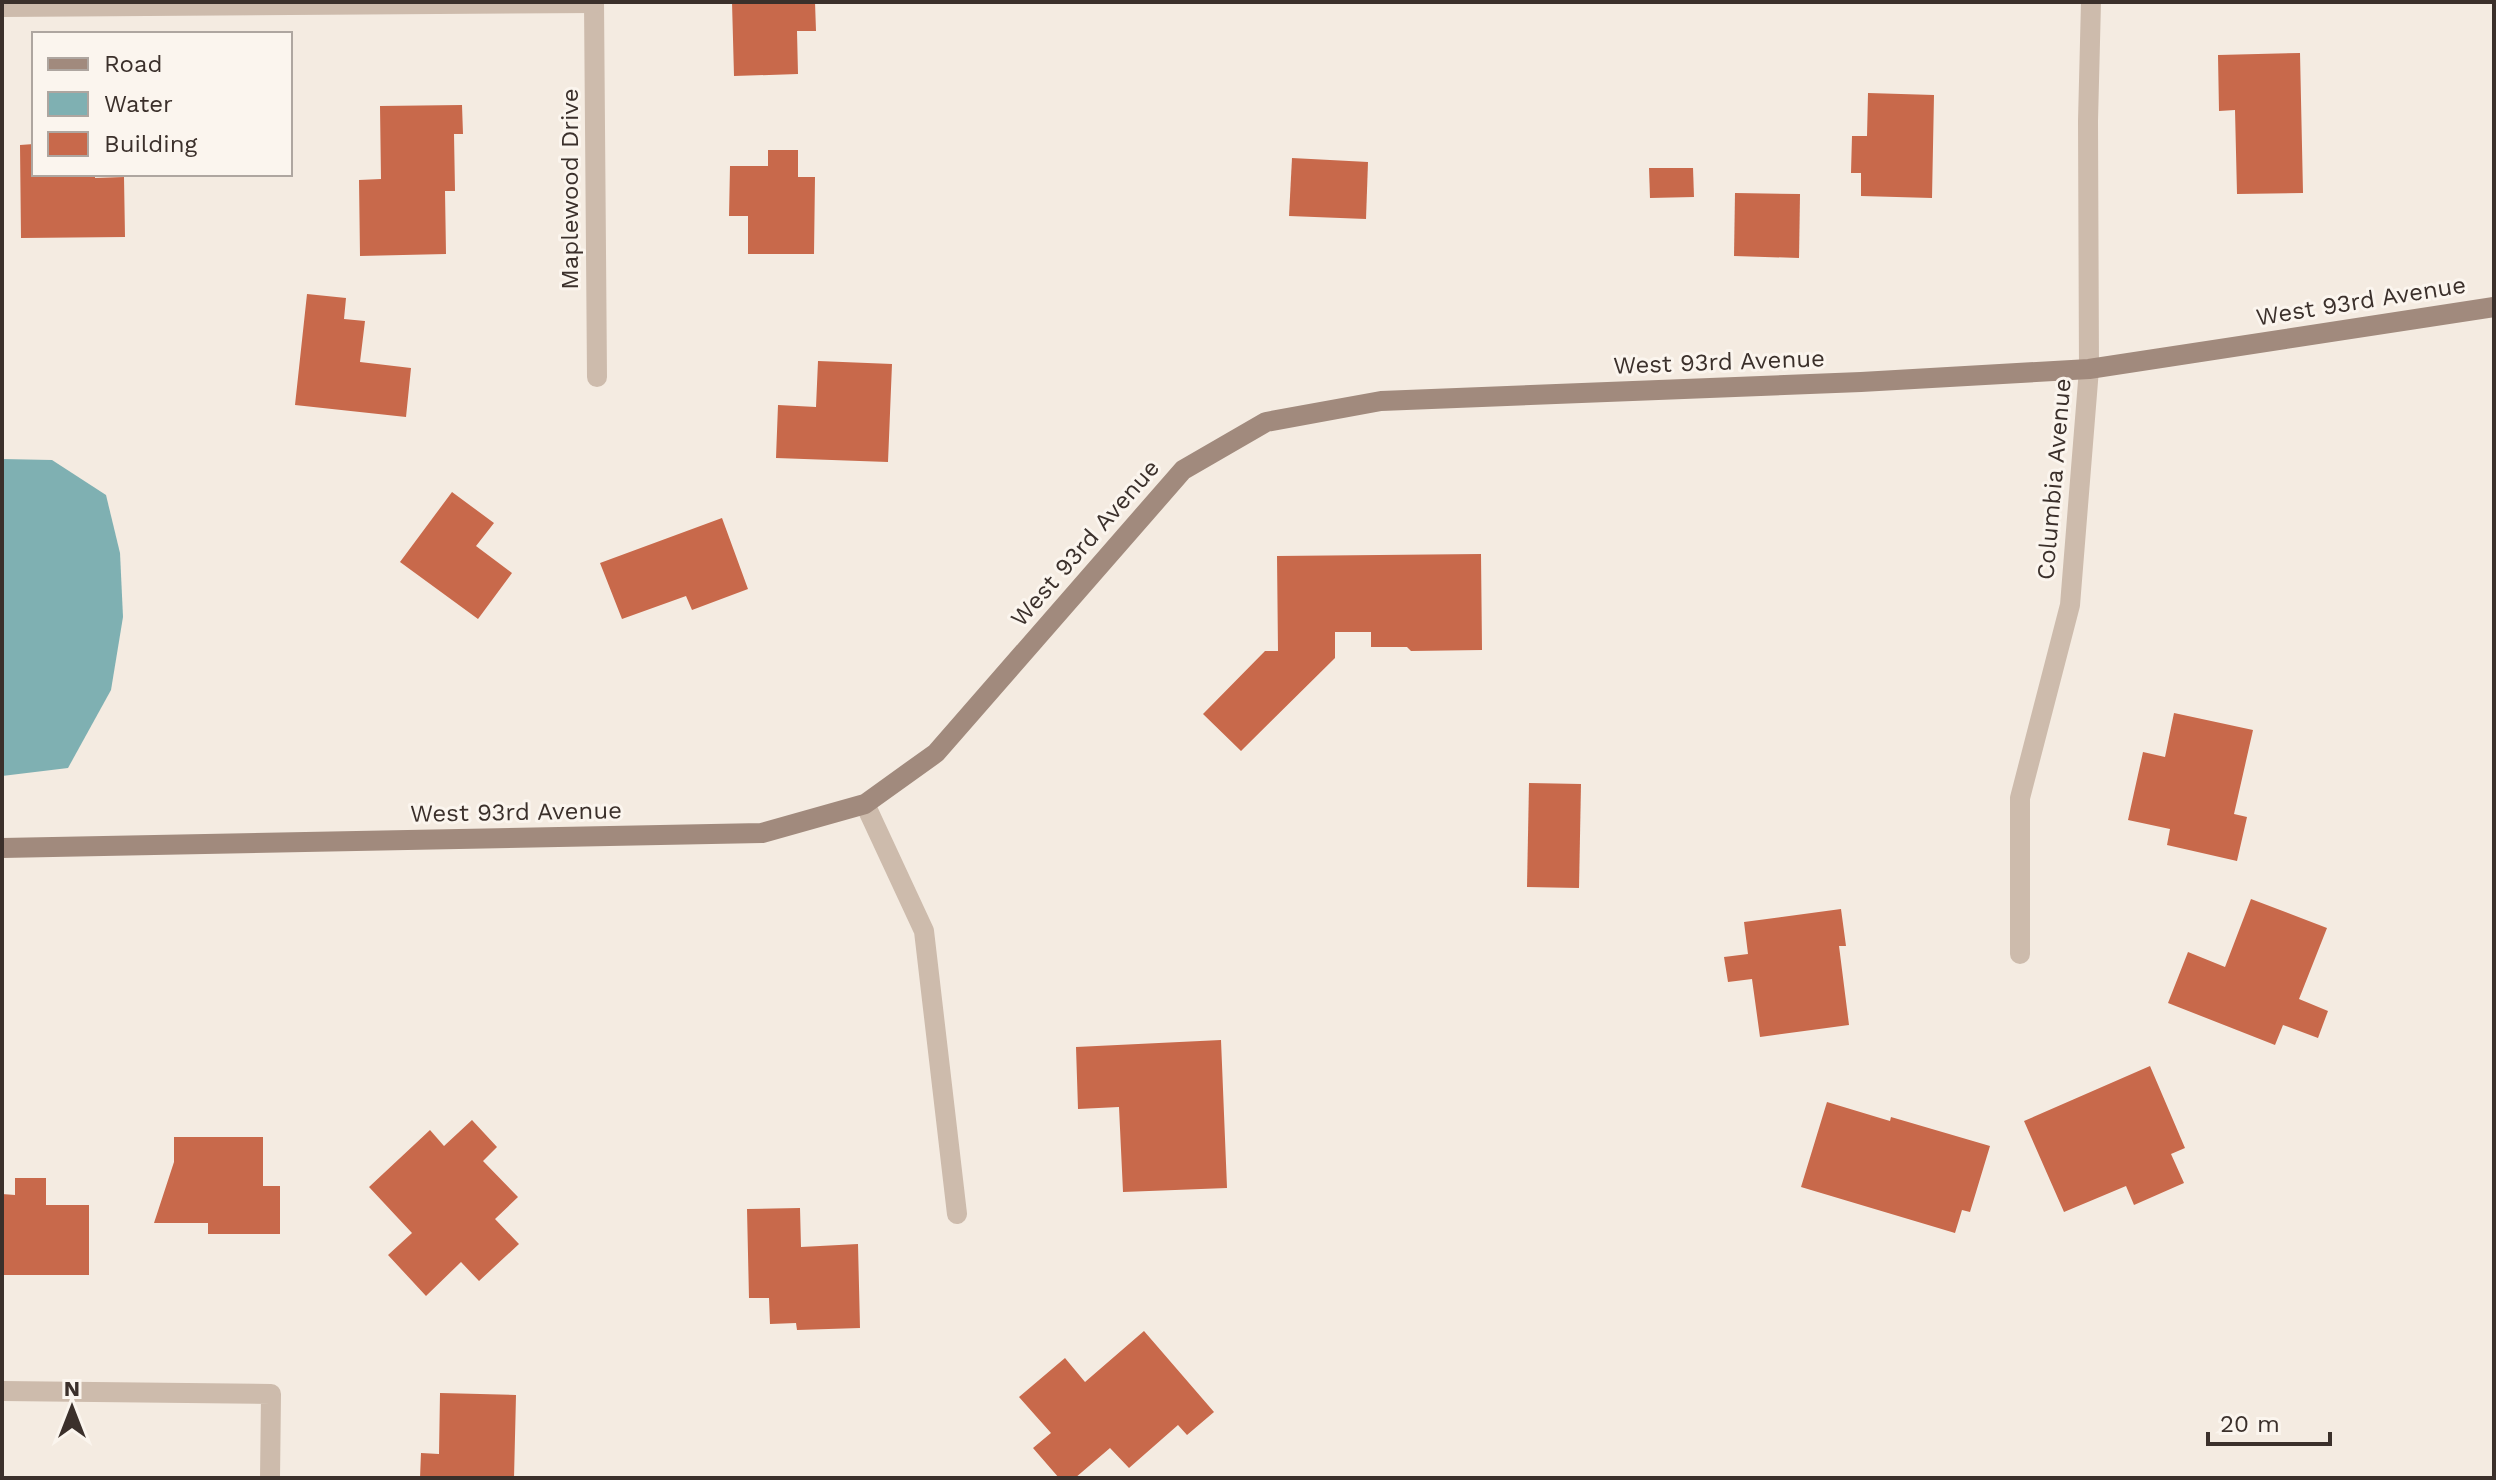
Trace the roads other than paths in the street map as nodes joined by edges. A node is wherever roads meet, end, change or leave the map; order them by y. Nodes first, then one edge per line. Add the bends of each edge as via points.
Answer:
1 (594, 2) edge
2 (2091, 2) edge
3 (2, 7) edge
4 (2494, 307) edge
5 (2089, 369) junction
6 (597, 377) dead end
7 (865, 804) junction
8 (2, 848) edge
9 (2020, 954) dead end
10 (957, 1214) dead end
11 (2, 1391) edge
12 (270, 1478) edge

1 - 3 street
1 - 6 street, Maplewood Drive
2 - 5 street, Columbia Avenue
4 - 5 street, West 93rd Avenue
5 - 7 street, West 93rd Avenue via 1381,401 1266,422 1183,470 936,753
5 - 9 street, Columbia Avenue via 2070,605 2020,798
7 - 8 street, West 93rd Avenue via 762,833
7 - 10 street via 924,931
11 - 12 street via 271,1394

